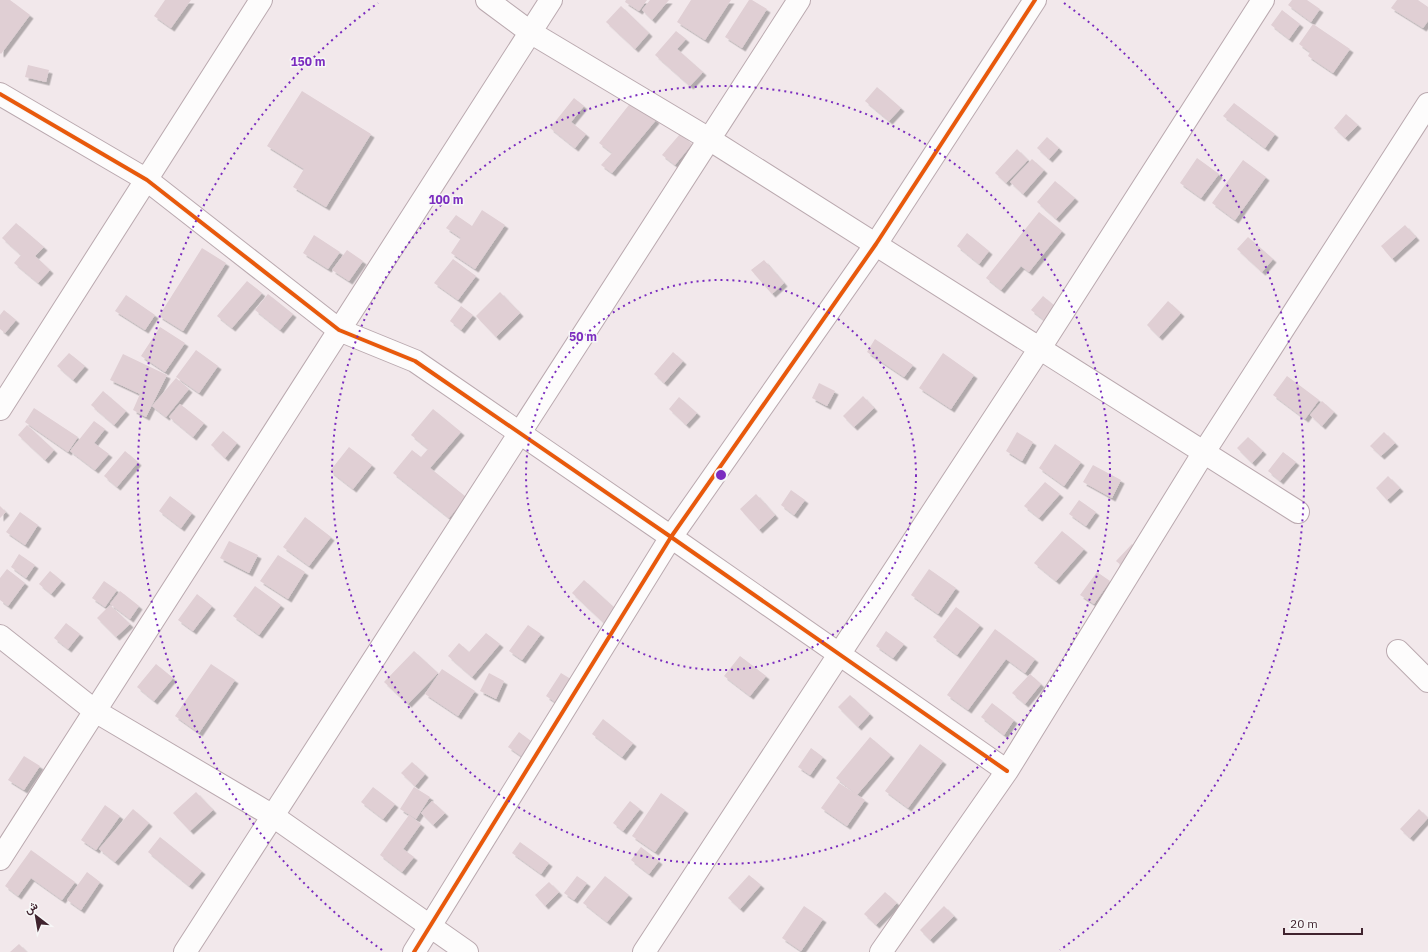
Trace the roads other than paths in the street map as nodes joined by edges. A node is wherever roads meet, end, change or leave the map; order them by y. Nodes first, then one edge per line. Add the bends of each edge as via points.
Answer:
1 (261, 0) edge
2 (487, 0) edge
3 (551, 0) edge
4 (799, 0) edge
5 (1035, 0) edge
6 (1263, 0) edge
7 (530, 32) junction
8 (0, 94) edge
9 (1428, 104) edge
10 (709, 138) junction
11 (147, 180) junction
12 (876, 244) junction
13 (339, 330) junction
14 (1040, 348) junction
15 (0, 409) edge
16 (520, 433) junction
17 (1204, 452) junction
18 (1298, 512) dead end
19 (672, 537) junction
20 (0, 636) edge
21 (1398, 651) dead end
22 (838, 654) junction
23 (1428, 681) edge
24 (95, 711) junction
25 (1007, 771) junction
26 (273, 816) junction
27 (0, 859) edge
28 (430, 926) junction
29 (185, 952) edge
30 (414, 952) edge
31 (467, 952) edge
32 (644, 952) edge
33 (881, 952) edge

1 - 11 street
2 - 7 street
3 - 7 street
4 - 10 street
5 - 12 street
6 - 14 street
7 - 10 street
7 - 13 street
8 - 11 street
9 - 17 street
10 - 12 street
10 - 16 street
11 - 13 street
11 - 15 street
12 - 14 street
12 - 19 street
13 - 16 street via 415,361
13 - 24 street
14 - 17 street
14 - 22 street
16 - 19 street
16 - 26 street
17 - 18 street
17 - 25 street
19 - 22 street
19 - 28 street
20 - 24 street
21 - 23 street
22 - 25 street
22 - 32 street
24 - 26 street
24 - 27 street
25 - 33 street
26 - 28 street
26 - 29 street
28 - 30 street
28 - 31 street

